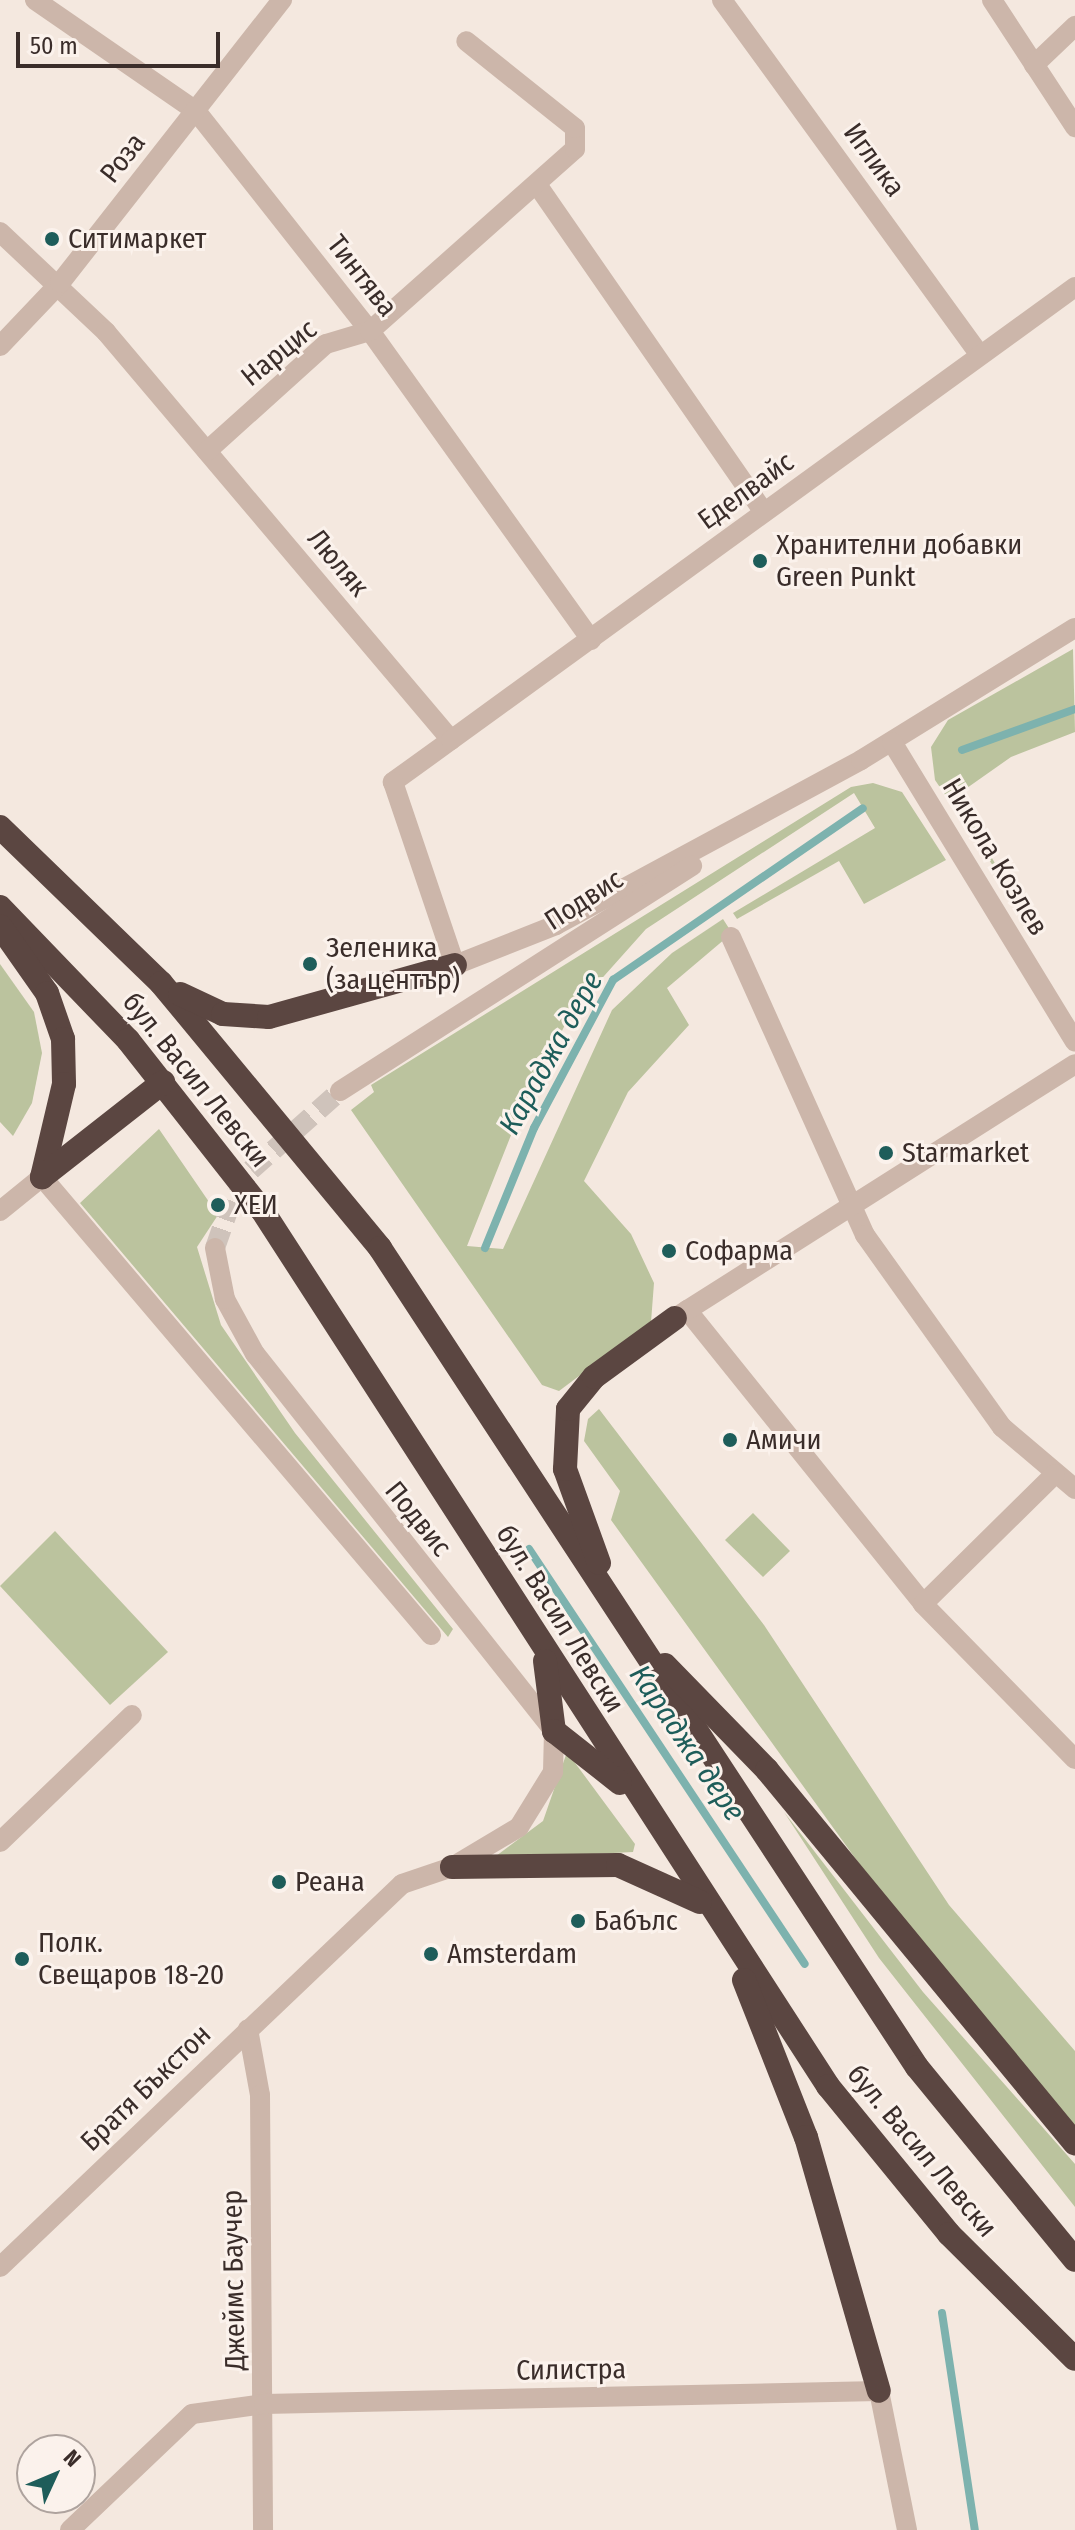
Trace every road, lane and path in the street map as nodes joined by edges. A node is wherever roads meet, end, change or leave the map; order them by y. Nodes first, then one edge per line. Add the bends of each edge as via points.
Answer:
1 (35, 0) edge
2 (282, 0) edge
3 (722, 0) edge
4 (992, 0) edge
5 (1075, 26) edge
6 (466, 41) dead end
7 (1034, 65) junction
8 (196, 111) junction
9 (1075, 127) edge
10 (538, 186) junction
11 (0, 232) edge
12 (60, 283) junction
13 (1075, 287) edge
14 (370, 331) junction
15 (0, 346) edge
16 (979, 354) junction
17 (207, 451) junction
18 (764, 512) junction
19 (1075, 628) edge
20 (591, 640) junction
21 (451, 740) junction
22 (892, 742) junction
23 (861, 760) junction
24 (0, 827) edge
25 (0, 907) edge
26 (0, 926) edge
27 (731, 937) dead end
28 (455, 965) junction
29 (161, 983) junction
30 (1075, 1042) edge
31 (1075, 1064) edge
32 (163, 1082) junction
33 (340, 1091) tunnel mouth
34 (42, 1177) junction
35 (854, 1204) junction
36 (0, 1211) edge
37 (215, 1248) tunnel mouth
38 (681, 1314) junction
39 (1055, 1474) junction
40 (1075, 1489) edge
41 (614, 1603) junction
42 (923, 1604) junction
43 (628, 1627) junction
44 (431, 1635) dead end
45 (542, 1647) junction
46 (132, 1715) dead end
47 (554, 1731) junction
48 (1075, 1759) edge
49 (637, 1796) junction
50 (0, 1842) edge
51 (452, 1867) junction
52 (707, 1907) junction
53 (726, 1937) junction
54 (248, 2029) junction
55 (1075, 2143) edge
56 (1075, 2260) edge
57 (0, 2267) edge
58 (1075, 2359) edge
59 (879, 2391) junction
60 (264, 2404) junction
61 (70, 2530) edge
62 (263, 2530) edge
63 (907, 2530) edge

1 - 8 street, Тинтява
2 - 8 street, Роза
3 - 16 street, Иглика
4 - 7 street
5 - 7 street
6 - 10 street, Нарцис via 575,128 575,149
7 - 9 street
8 - 12 street, Роза
8 - 14 street, Тинтява
10 - 14 street, Нарцис
10 - 18 street
11 - 12 street, Люляк
12 - 15 street, Роза
12 - 17 street, Люляк
13 - 16 street, Еделвайс
14 - 17 street, Нарцис via 326,344
14 - 20 street, Тинтява
16 - 18 street, Еделвайс
17 - 21 street, Люляк
18 - 20 street, Еделвайс
19 - 22 street, Подвис
20 - 21 street, Еделвайс
21 - 28 street via 393,782
22 - 23 street, Подвис
22 - 30 street, Никола Козлев
23 - 28 street, Подвис via 556,925
23 - 33 street, Подвис
24 - 29 highway, бул. Васил Левски
25 - 32 highway, бул. Васил Левски
26 - 34 highway via 47,993 63,1039 64,1084
27 - 35 street
28 - 29 highway via 269,1017 205,1009
29 - 41 highway, бул. Васил Левски via 380,1248
31 - 35 street
32 - 34 highway
32 - 45 highway, бул. Васил Левски via 291,1253
34 - 36 street
34 - 44 street
35 - 38 street
35 - 39 street via 865,1235 991,1412
37 - 47 street, Подвис via 225,1299 275,1385
38 - 41 highway via 584,1386 563,1426 565,1469
38 - 42 street
39 - 40 street
39 - 42 street
41 - 43 highway, бул. Васил Левски
42 - 48 street
43 - 55 highway via 767,1770
43 - 56 highway, бул. Васил Левски via 917,2067
45 - 47 highway
45 - 49 highway, бул. Васил Левски
46 - 50 street
47 - 49 highway
47 - 51 street, Братя Бъкстон via 553,1772 541,1801 504,1838
49 - 52 highway, бул. Васил Левски
51 - 52 highway via 618,1865
51 - 54 street, Братя Бъкстон via 402,1884
52 - 53 highway, бул. Васил Левски
53 - 58 highway, бул. Васил Левски via 909,2187
53 - 59 highway via 806,2137
54 - 57 street, Братя Бъкстон
54 - 60 street, Джеймс Баучер via 260,2095
59 - 60 street, Силистра
59 - 63 street
60 - 61 street, Силистра via 192,2414
60 - 62 street, Джеймс Баучер

